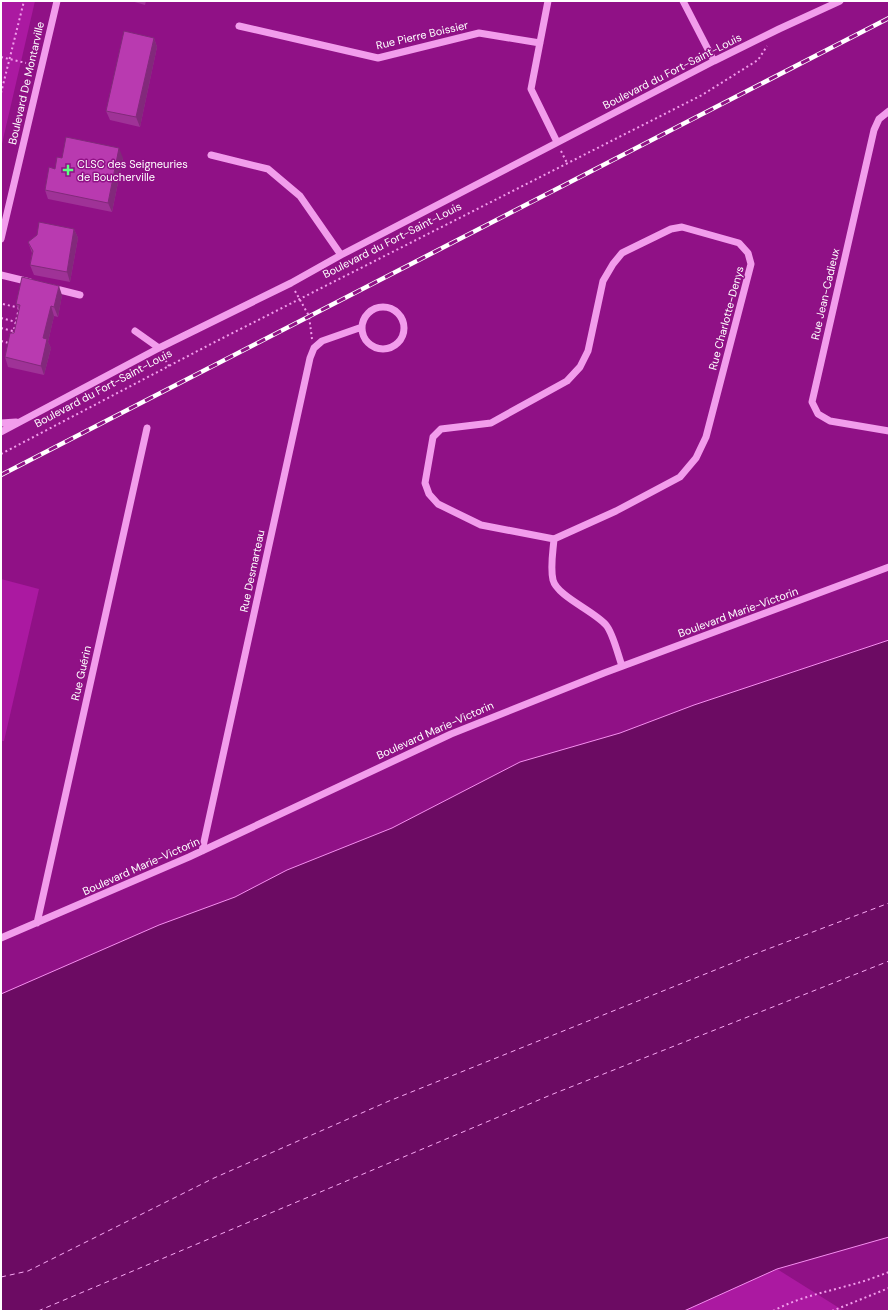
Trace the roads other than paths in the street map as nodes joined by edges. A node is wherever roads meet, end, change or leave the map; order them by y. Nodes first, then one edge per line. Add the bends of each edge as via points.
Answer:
1 (57, 1) edge
2 (548, 1) edge
3 (683, 1) edge
4 (840, 1) edge
5 (239, 26) dead end
6 (540, 43) junction
7 (714, 62) junction
8 (889, 110) edge
9 (557, 142) junction
10 (211, 155) dead end
11 (1, 239) edge
12 (341, 255) junction
13 (1, 275) edge
14 (80, 295) dead end
15 (362, 327) junction
16 (135, 331) dead end
17 (159, 348) junction
18 (22, 421) junction
19 (1, 423) edge
20 (146, 428) dead end
21 (889, 431) edge
22 (1, 432) edge
23 (554, 539) junction
24 (889, 567) edge
25 (622, 666) junction
26 (202, 851) junction
27 (37, 923) junction
28 (1, 938) edge

1 - 11 street, Boulevard De Montarville
2 - 6 street
3 - 7 street
4 - 7 street, Boulevard du Fort-Saint-Louis
5 - 6 street, Rue Pierre Boissier via 378,58 479,33
6 - 9 street via 531,89
7 - 9 street, Boulevard du Fort-Saint-Louis
8 - 21 street, Rue Jean-Cadieux via 879,119 874,130 812,402 818,414 830,421
9 - 12 street, Boulevard du Fort-Saint-Louis
10 - 12 street via 268,169 300,196
12 - 17 street, Boulevard du Fort-Saint-Louis via 291,283
13 - 14 street
15 - 15 street via 370,345 384,349 401,340 405,326 399,313 386,306 372,309
15 - 26 street, Rue Desmarteau via 322,341 314,348 310,358
16 - 17 street
17 - 18 street, Boulevard du Fort-Saint-Louis
18 - 19 street
18 - 22 street, Boulevard du Fort-Saint-Louis
20 - 27 street, Rue Guérin
23 - 23 street, Rue Charlotte-Denys via 481,525 438,504 428,494 425,483 433,437 441,429 491,423 567,381 580,367 588,351 603,281 622,253 672,229 682,227 738,243 748,253 751,264 706,437 696,458 680,477
23 - 25 street via 552,571 557,589 598,617 608,627
24 - 25 street, Boulevard Marie-Victorin
25 - 26 street, Boulevard Marie-Victorin via 451,734
26 - 27 street, Boulevard Marie-Victorin
27 - 28 street, Boulevard Marie-Victorin

